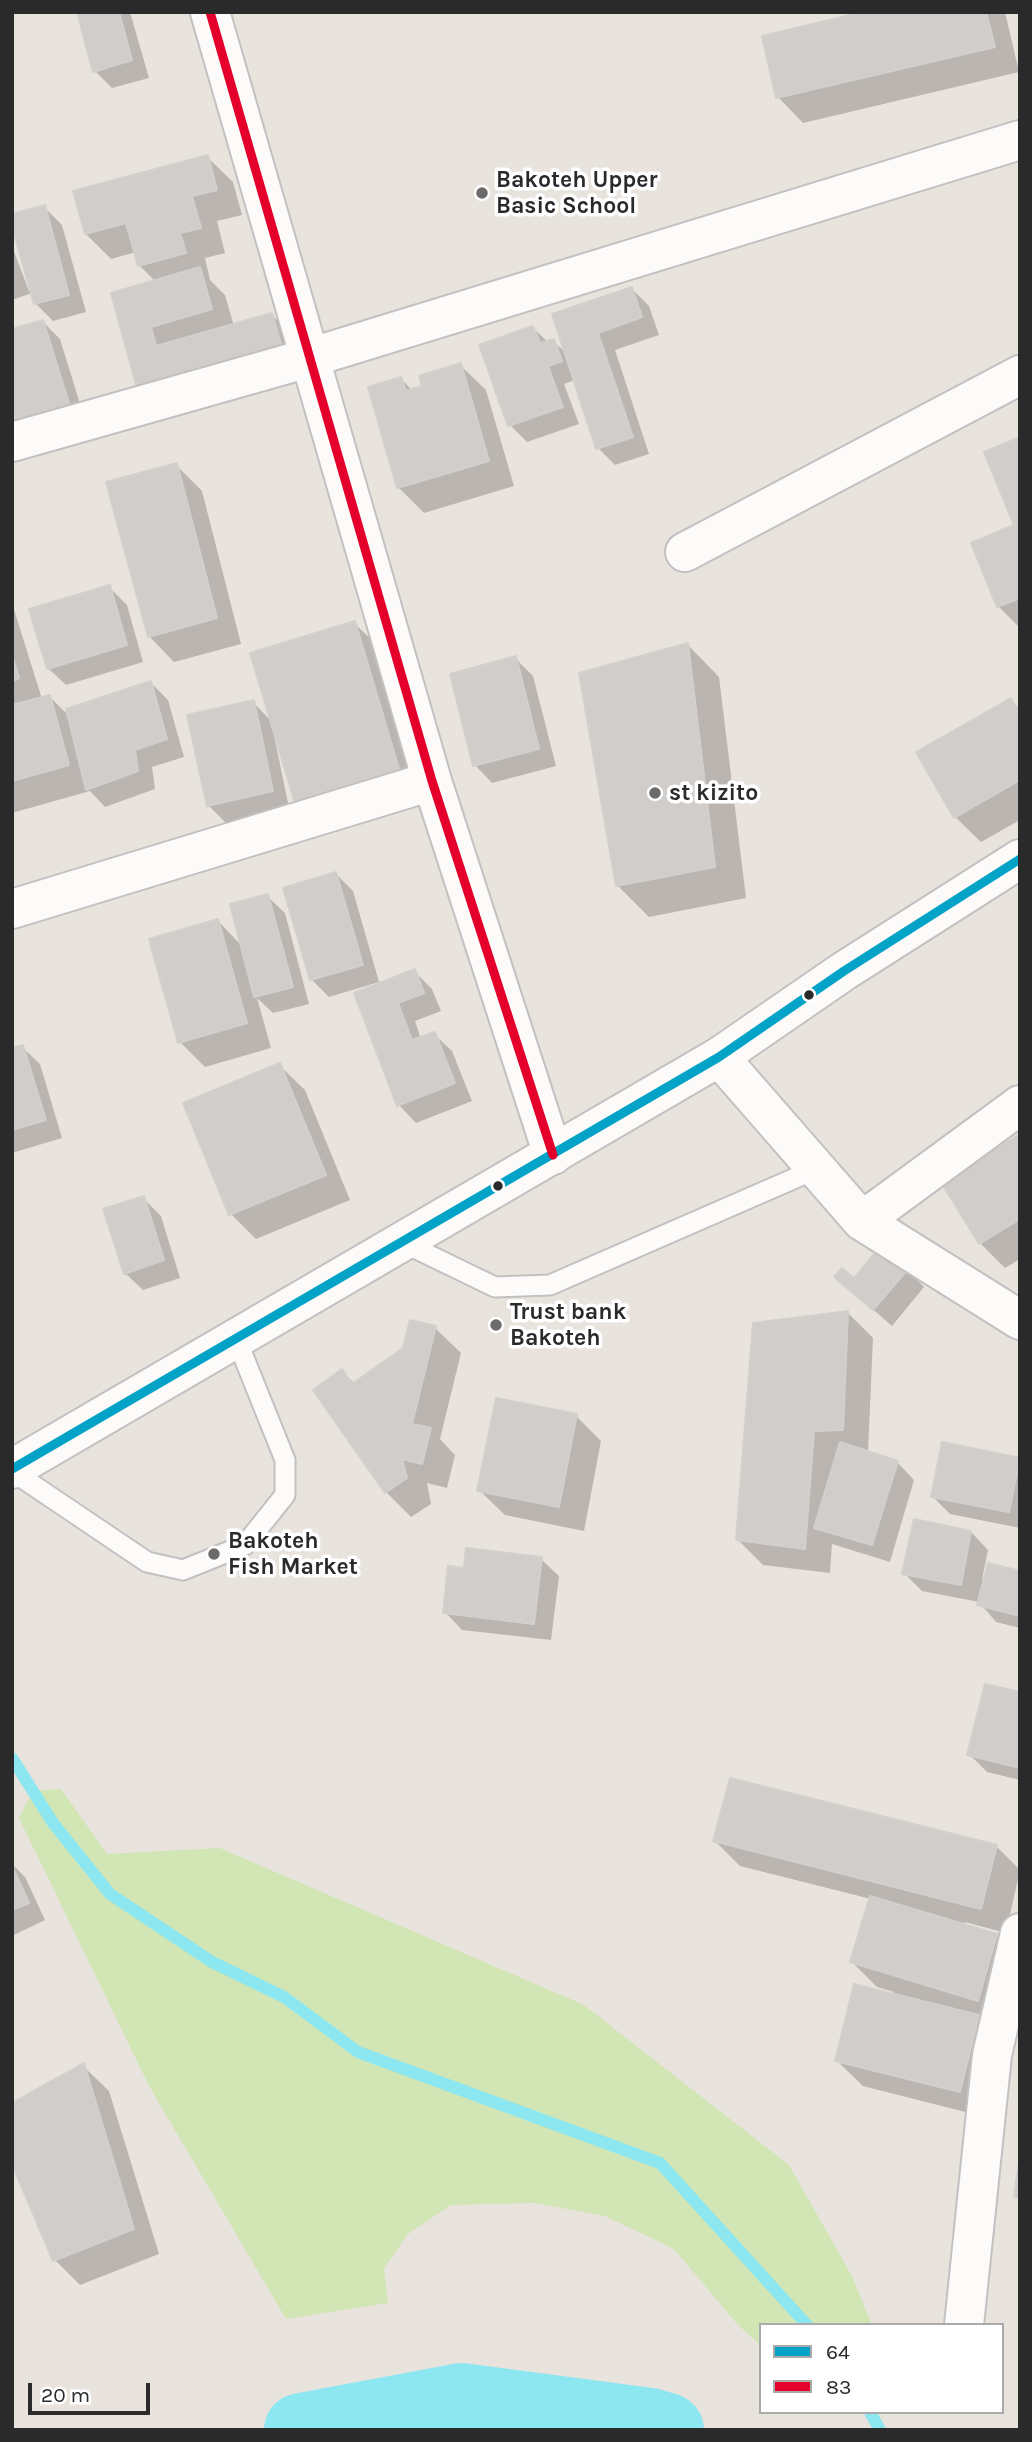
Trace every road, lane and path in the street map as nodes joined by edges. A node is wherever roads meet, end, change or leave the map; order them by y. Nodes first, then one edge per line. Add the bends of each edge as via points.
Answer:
1 (210, 12) edge
2 (1020, 140) edge
3 (312, 357) junction
4 (1020, 375) edge
5 (12, 442) edge
6 (685, 552) dead end
7 (432, 781) junction
8 (1020, 859) edge
9 (12, 909) edge
10 (719, 1057) junction
11 (1020, 1105) edge
12 (553, 1155) junction
13 (817, 1169) junction
14 (862, 1222) junction
15 (402, 1242) junction
16 (1020, 1320) edge
17 (236, 1338) junction
18 (12, 1470) edge
19 (1020, 1933) edge
20 (964, 2323) edge

1 - 3 street
2 - 3 street
3 - 5 street
3 - 7 street
4 - 6 street
7 - 9 street
7 - 12 street
8 - 10 street
10 - 12 street
10 - 13 street
11 - 14 street
12 - 15 street
13 - 14 street
13 - 15 lane via 550,1285 495,1287
14 - 16 street
15 - 17 street
17 - 18 street
17 - 18 lane via 285,1460 285,1495 245,1545 183,1570 147,1562
19 - 20 street via 992,2055

